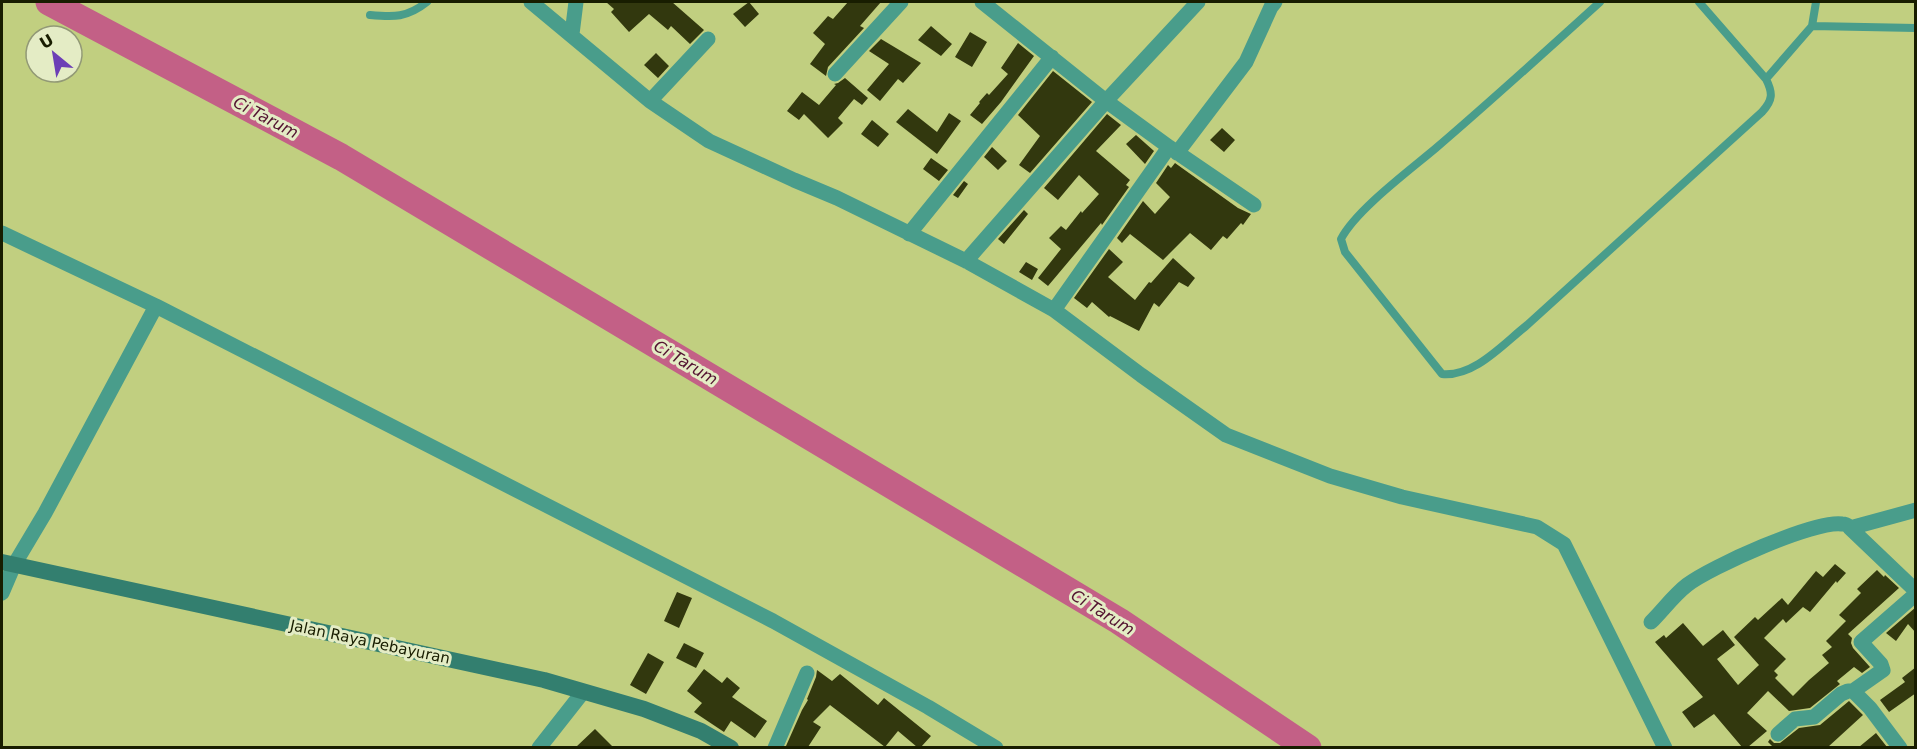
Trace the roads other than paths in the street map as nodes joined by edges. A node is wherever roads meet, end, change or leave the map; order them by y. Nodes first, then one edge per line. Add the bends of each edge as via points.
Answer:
1 (426, 2) edge
2 (531, 2) edge
3 (576, 2) edge
4 (901, 2) edge
5 (981, 2) edge
6 (1195, 2) edge
7 (1275, 2) edge
8 (1600, 2) edge
9 (1699, 2) edge
10 (1816, 2) edge
11 (370, 15) dead end
12 (1812, 26) junction
13 (1916, 28) edge
14 (572, 34) junction
15 (708, 39) dead end
16 (1052, 57) junction
17 (835, 74) dead end
18 (1766, 79) junction
19 (650, 101) junction
20 (1106, 101) junction
21 (1173, 150) junction
22 (1254, 206) dead end
23 (2, 233) edge
24 (909, 234) junction
25 (966, 261) junction
26 (156, 306) junction
27 (1054, 310) junction
28 (1916, 510) edge
29 (1851, 528) junction
30 (8, 563) edge
31 (2, 593) edge
32 (1916, 593) edge
33 (1651, 622) dead end
34 (807, 673) dead end
35 (1853, 691) junction
36 (583, 692) junction
37 (1778, 734) dead end
38 (539, 747) edge
39 (730, 747) edge
40 (775, 747) edge
41 (996, 747) edge
42 (1665, 747) edge
43 (1900, 747) edge

1 - 11 lane via 415,12 392,17
2 - 14 street
3 - 14 street
4 - 17 street
5 - 16 street
6 - 20 street
7 - 21 street via 1246,62
8 - 18 lane via 1369,206 1341,239 1345,252 1442,374 1465,371 1487,358 1728,144 1770,104 1771,90
9 - 18 lane
10 - 12 lane
12 - 13 lane
12 - 18 lane
14 - 19 street
15 - 19 street
16 - 20 street
16 - 24 street
19 - 24 street via 709,141
20 - 21 street
20 - 25 street
21 - 22 street
21 - 27 street
23 - 26 street
24 - 25 street
25 - 27 street
26 - 30 street via 45,513
26 - 41 street via 773,621
27 - 42 street via 1226,435 1330,476 1537,528 1564,544
28 - 29 street
29 - 32 street
29 - 33 street via 1832,524 1794,535 1713,569 1686,586
30 - 31 street
30 - 36 main road, Jalan Raya Pebayuran via 544,680
32 - 35 street via 1862,641 1883,670
34 - 40 street
35 - 37 street via 1841,694 1814,717 1795,718
35 - 43 street
36 - 38 street
36 - 39 main road, Jalan Raya Pebayuran via 653,712

